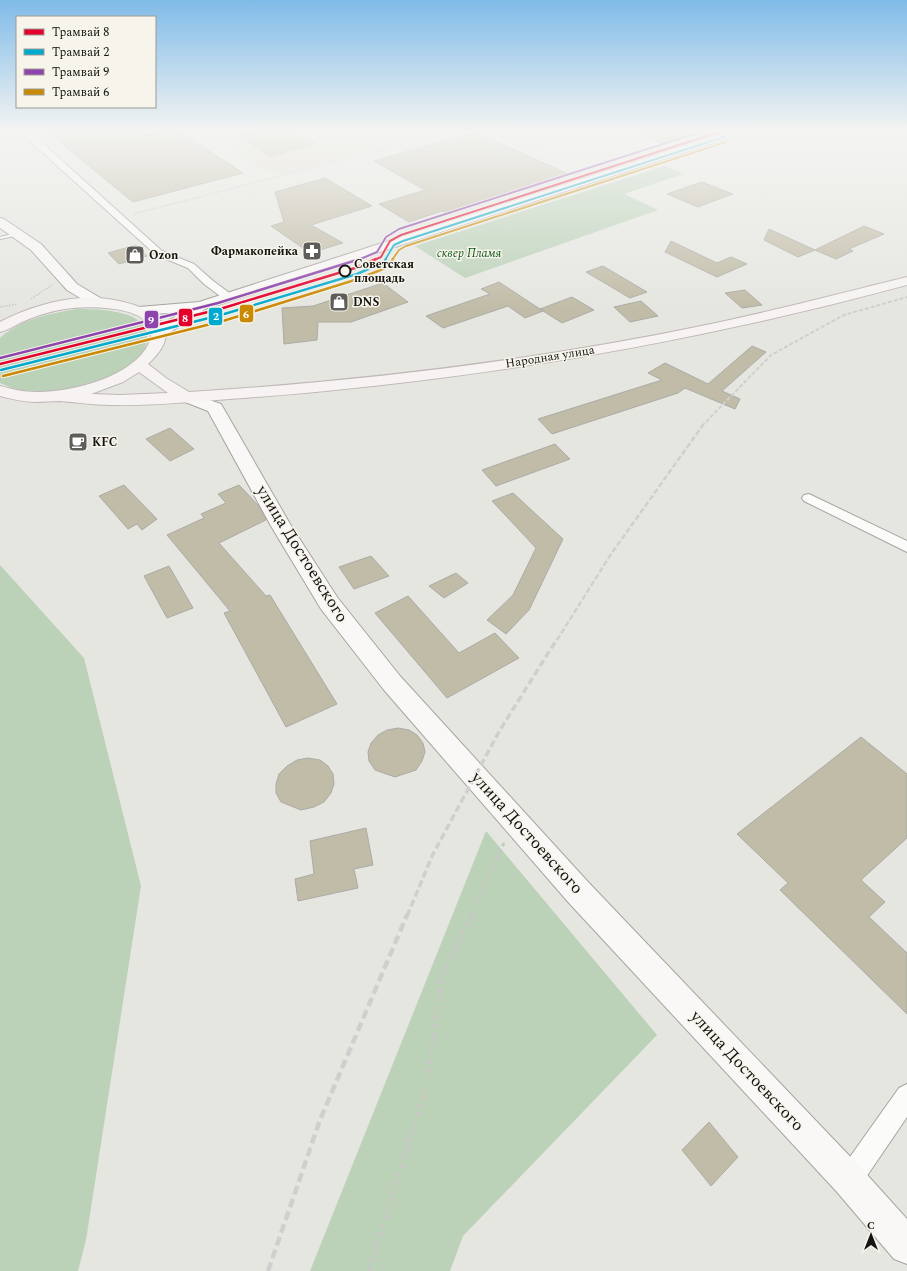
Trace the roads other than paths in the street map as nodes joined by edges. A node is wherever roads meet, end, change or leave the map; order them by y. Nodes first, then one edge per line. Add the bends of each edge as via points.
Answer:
1 (89, 190) edge
2 (557, 190) edge
3 (0, 222) edge
4 (18, 234) junction
5 (0, 238) edge
6 (907, 281) edge
7 (76, 290) junction
8 (228, 297) junction
9 (97, 302) junction
10 (201, 306) junction
11 (50, 307) junction
12 (139, 311) junction
13 (0, 328) edge
14 (158, 334) junction
15 (140, 365) junction
16 (0, 391) edge
17 (53, 396) junction
18 (186, 397) junction
19 (809, 498) dead end
20 (907, 547) edge
21 (907, 1096) edge
22 (849, 1180) junction
23 (907, 1246) edge

1 - 8 street via 159,253 191,266
2 - 8 street
3 - 4 street
4 - 5 lane
4 - 7 street via 36,247
6 - 18 main road, Народная улица via 782,313 572,355 432,375
7 - 9 street
7 - 11 street
8 - 10 street
9 - 11 main road
9 - 12 main road
10 - 12 street
10 - 14 street
11 - 13 main road
12 - 14 main road via 151,318
14 - 15 main road via 154,349
15 - 17 main road via 99,386
15 - 18 main road
16 - 17 main road via 28,397
17 - 18 main road, Народная улица via 111,400
18 - 22 street, улица Достоевского via 215,408 281,526 330,603 392,683 579,893
19 - 20 street
21 - 22 street
22 - 23 street, улица Достоевского

